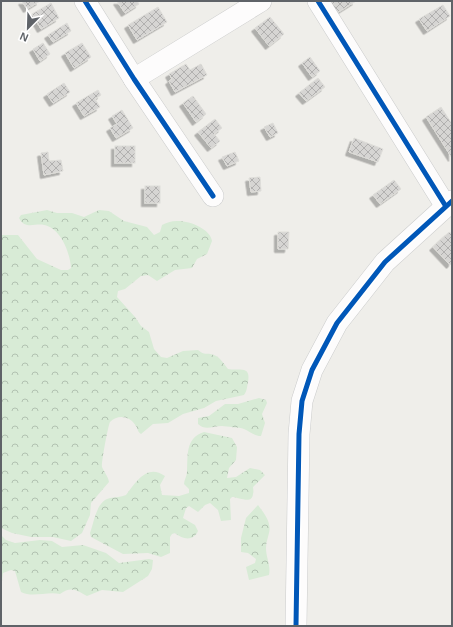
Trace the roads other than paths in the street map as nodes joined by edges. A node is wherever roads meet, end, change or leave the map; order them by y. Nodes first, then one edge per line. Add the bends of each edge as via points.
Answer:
1 (86, 1) edge
2 (261, 1) edge
3 (318, 1) edge
4 (134, 79) junction
5 (213, 196) dead end
6 (449, 203) edge
7 (296, 626) edge

1 - 4 street
2 - 4 street
3 - 6 street
4 - 5 street
6 - 7 street via 385,262 337,323 312,370 302,401 299,434

